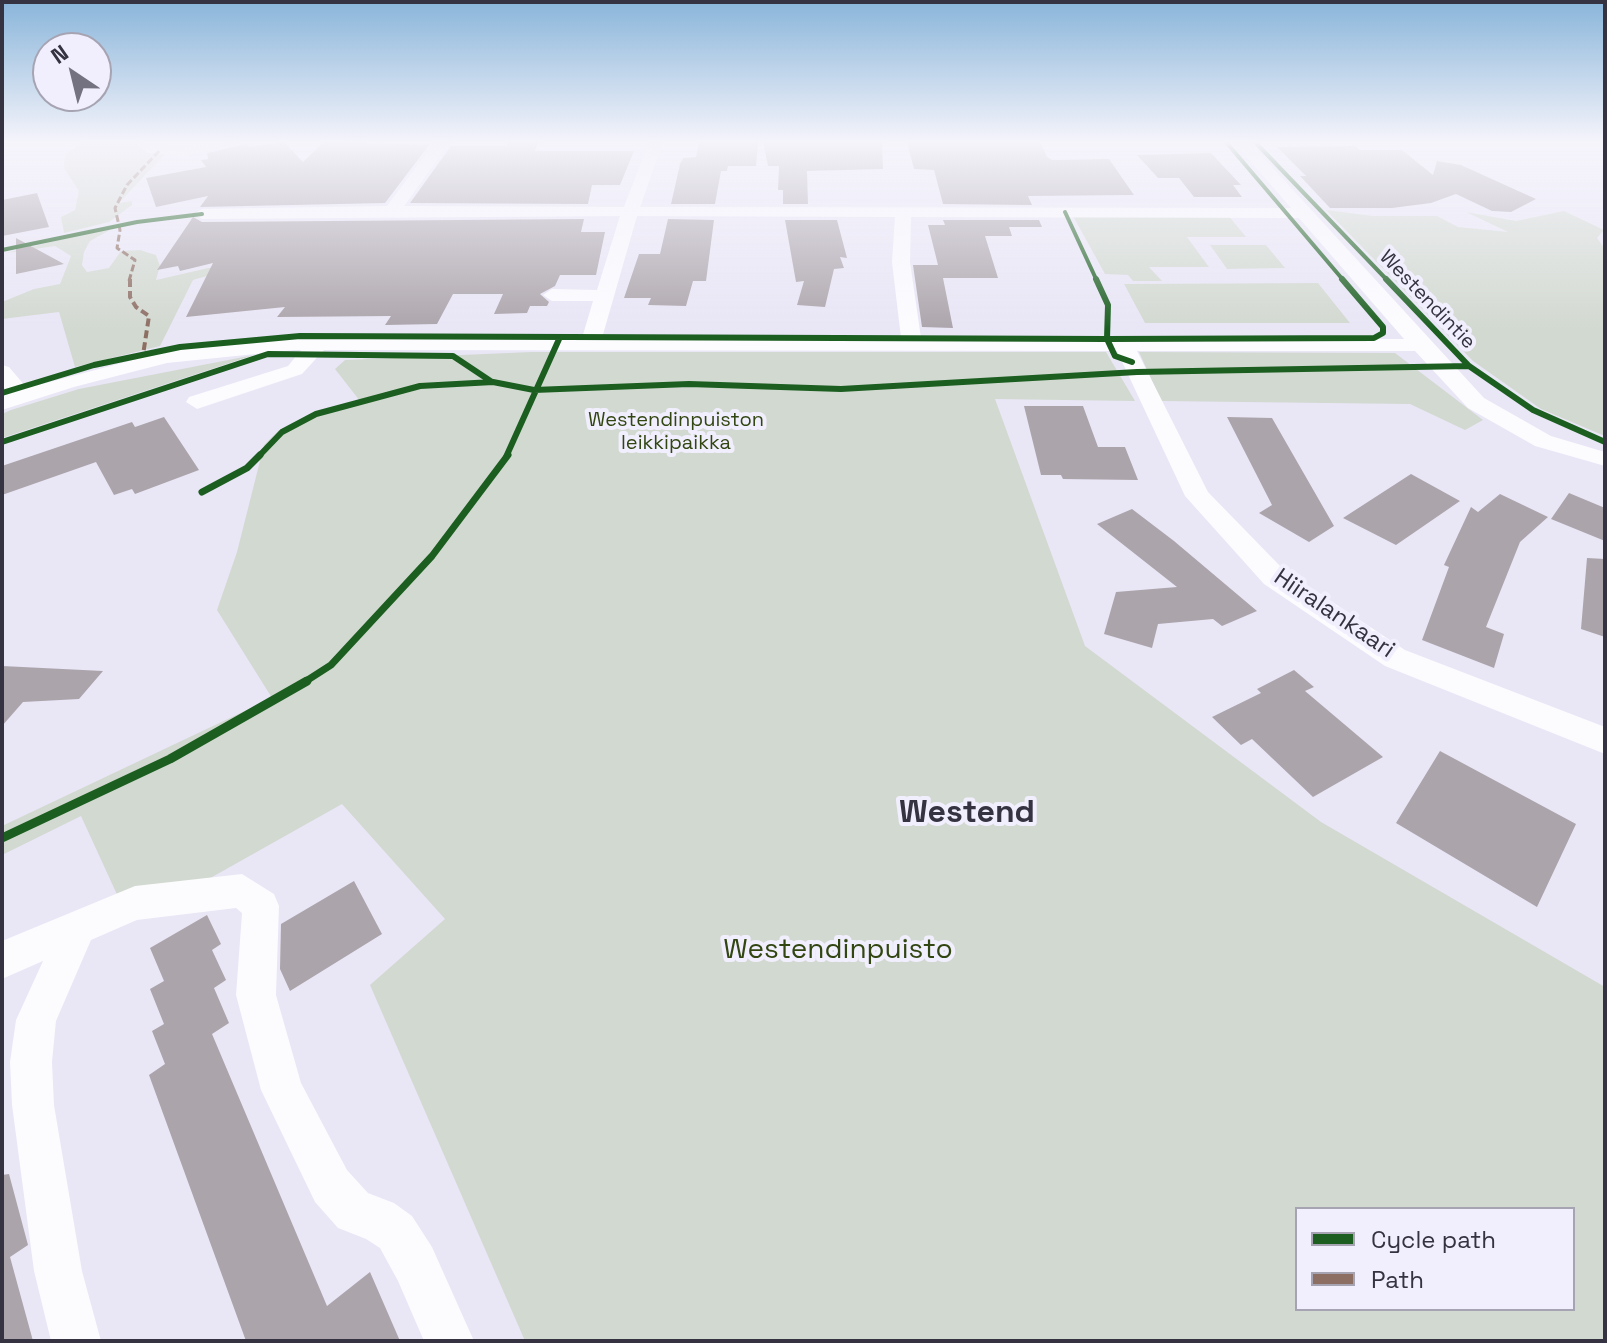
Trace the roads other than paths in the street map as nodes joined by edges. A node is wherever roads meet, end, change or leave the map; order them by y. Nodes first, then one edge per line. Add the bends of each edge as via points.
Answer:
1 (397, 205) edge
2 (632, 205) edge
3 (1294, 205) edge
4 (392, 211) junction
5 (630, 211) junction
6 (903, 212) junction
7 (1301, 213) junction
8 (202, 214) dead end
9 (552, 295) dead end
10 (605, 296) junction
11 (318, 344) junction
12 (590, 344) junction
13 (912, 344) junction
14 (1124, 345) junction
15 (1420, 345) junction
16 (2, 371) edge
17 (12, 399) edge
18 (197, 402) dead end
19 (1605, 459) edge
20 (1605, 741) edge
21 (78, 927) junction
22 (2, 960) edge
23 (76, 1341) edge
24 (449, 1341) edge

1 - 4 street
2 - 5 street
3 - 7 street, Westendintie
4 - 5 street
4 - 8 street
5 - 6 street
5 - 10 street
6 - 7 street
6 - 13 street via 901,262
7 - 15 street, Westendintie
9 - 10 street
10 - 12 street
11 - 12 street
11 - 17 street via 167,357
11 - 18 street via 295,370
12 - 13 street
13 - 14 street
14 - 15 street
14 - 20 street, Hiiralankaari via 1197,496 1274,577 1395,658
15 - 19 street, Westendintie via 1489,412 1543,441
16 - 17 street
21 - 22 street
21 - 23 street via 36,1020 31,1062 58,1271
21 - 24 street via 135,903 242,891 261,906 256,995 282,1090 331,1186 354,1212 396,1232

